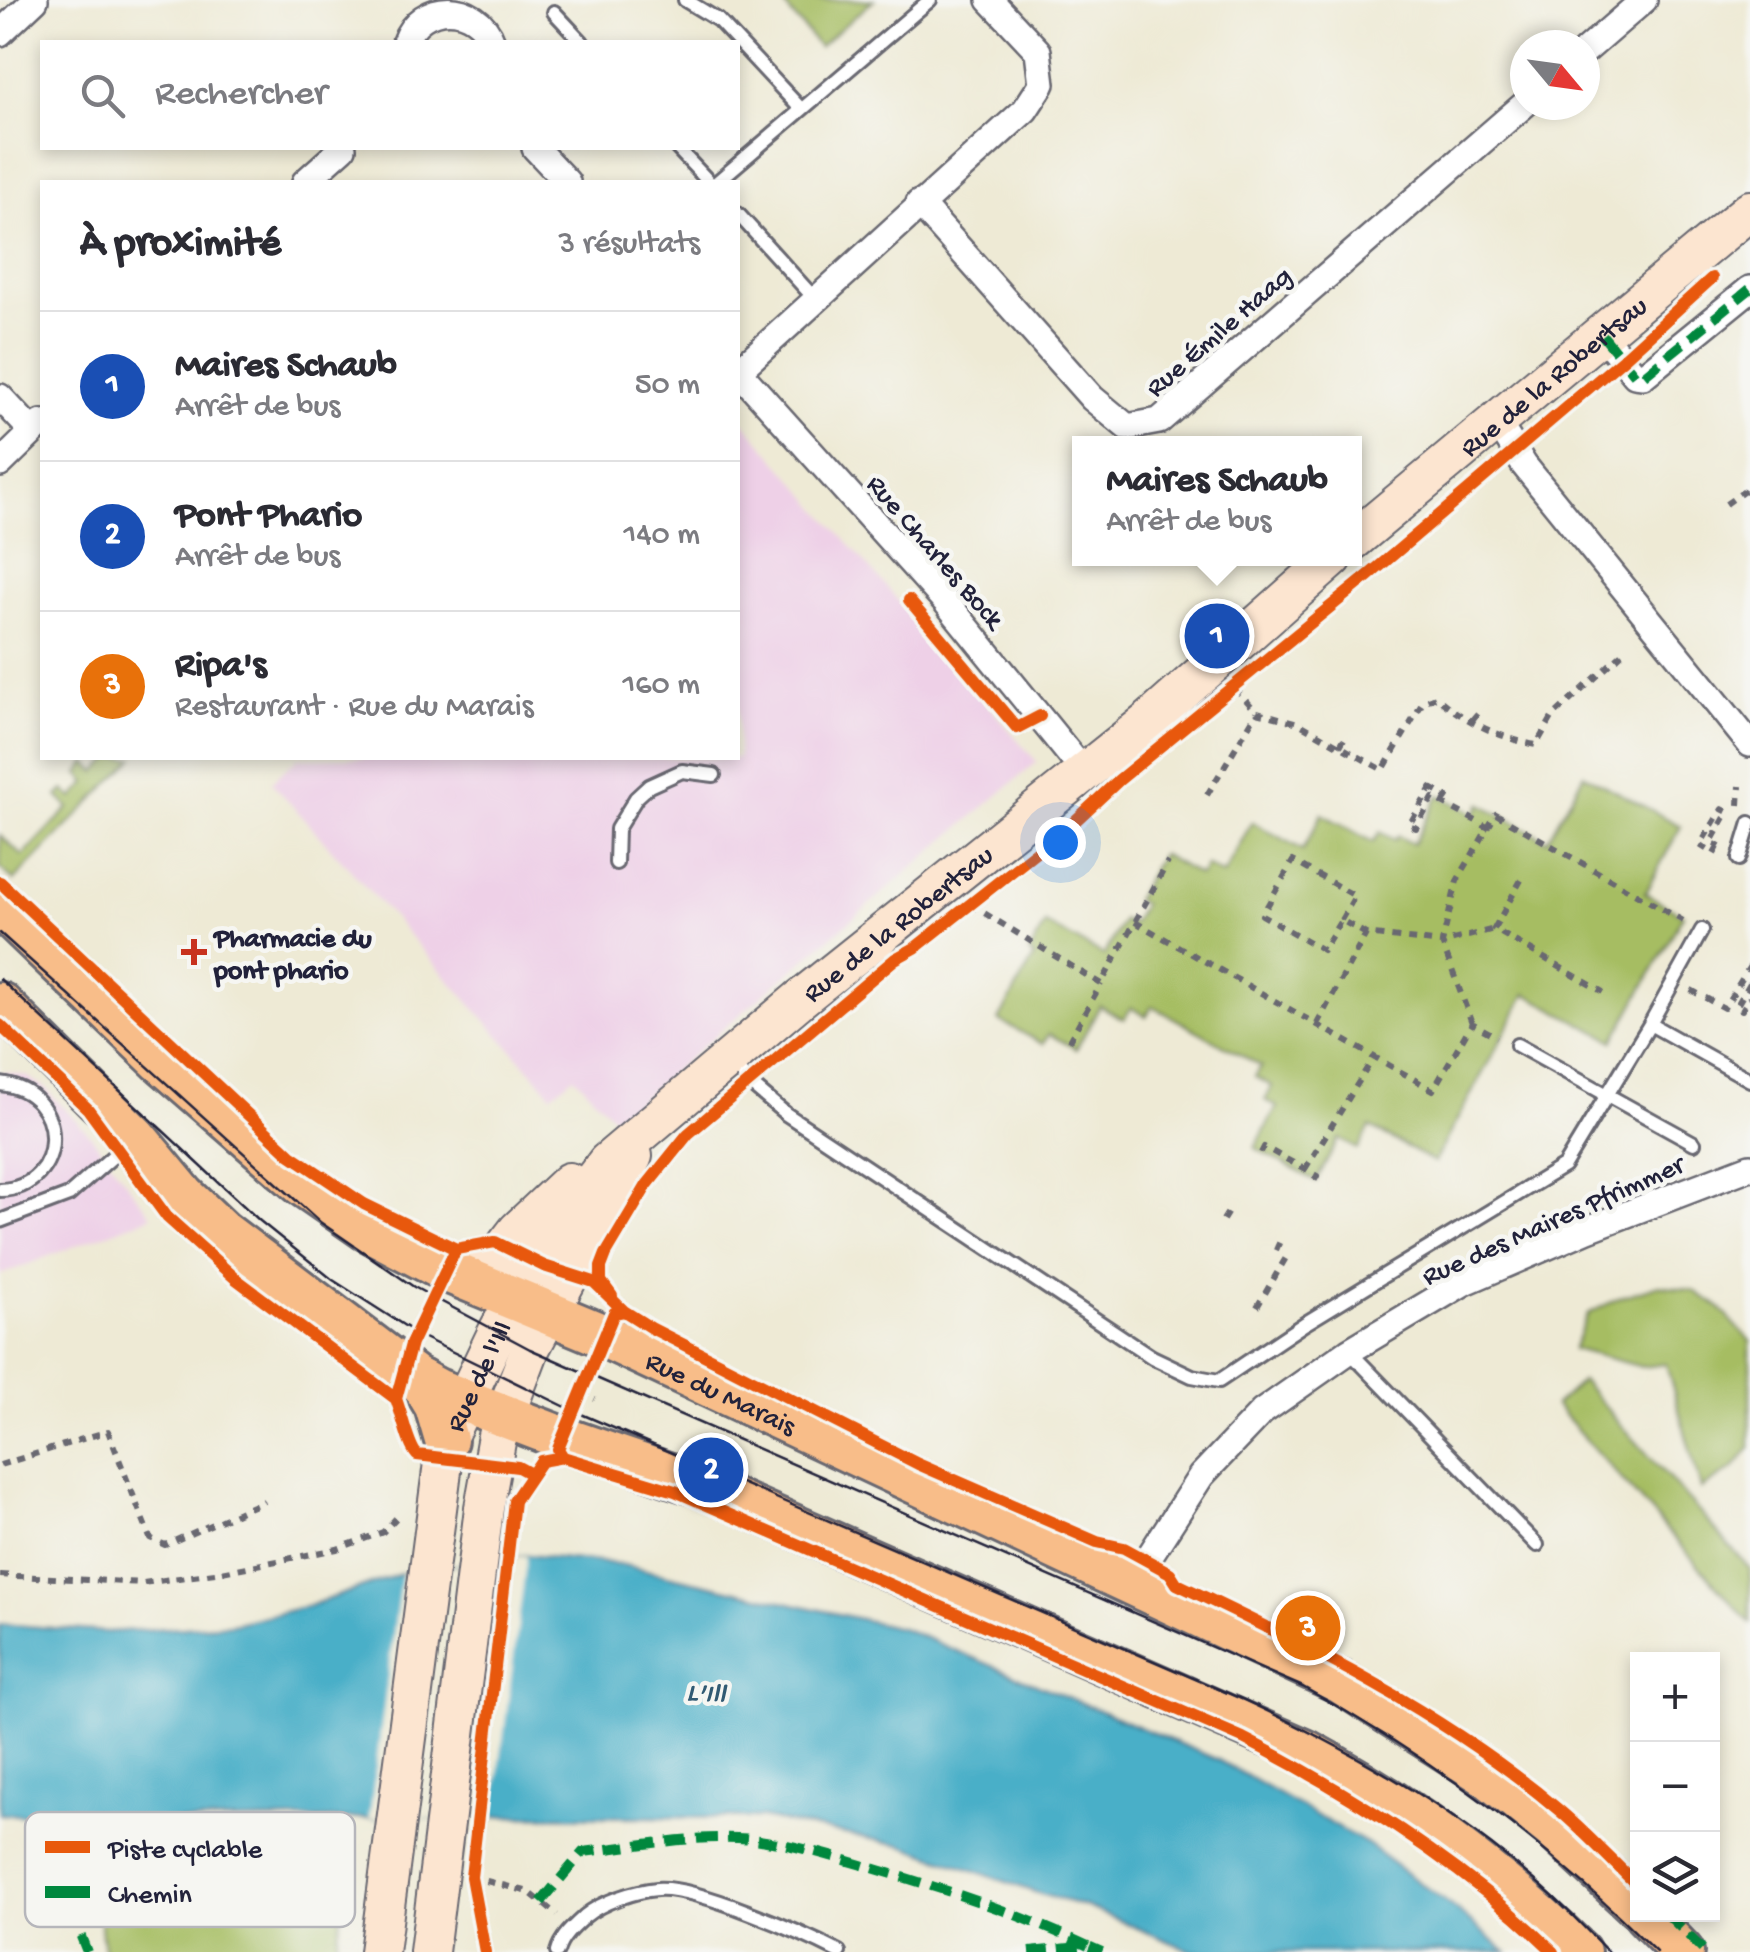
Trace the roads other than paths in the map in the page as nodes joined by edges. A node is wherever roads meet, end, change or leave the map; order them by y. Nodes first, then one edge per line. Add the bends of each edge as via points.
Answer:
1 (36, 0) edge
2 (685, 0) edge
3 (930, 0) edge
4 (990, 0) edge
5 (1644, 0) edge
6 (484, 8) edge
7 (554, 12) dead end
8 (408, 21) edge
9 (0, 33) edge
10 (1600, 39) edge
11 (491, 40) edge
12 (580, 40) edge
13 (736, 40) edge
14 (740, 44) edge
15 (800, 109) junction
16 (1510, 117) edge
17 (342, 150) edge
18 (538, 150) edge
19 (680, 150) edge
20 (307, 180) edge
21 (565, 180) edge
22 (707, 180) edge
23 (719, 180) edge
24 (919, 203) junction
25 (1750, 210) edge
26 (740, 216) edge
27 (1750, 289) edge
28 (815, 299) junction
29 (1604, 336) junction
30 (740, 369) edge
31 (740, 373) edge
32 (0, 397) edge
33 (1497, 421) junction
34 (38, 428) edge
35 (0, 464) edge
36 (1362, 533) edge
37 (1324, 566) edge
38 (1748, 738) edge
39 (1085, 772) junction
40 (714, 775) dead end
41 (1750, 823) edge
42 (1740, 859) dead end
43 (616, 863) dead end
44 (0, 906) edge
45 (1702, 930) dead end
46 (0, 1004) edge
47 (1650, 1024) junction
48 (1517, 1044) dead end
49 (730, 1060) junction
50 (1750, 1080) edge
51 (0, 1084) edge
52 (1607, 1095) junction
53 (646, 1132) junction
54 (135, 1137) junction
55 (1694, 1144) dead end
56 (606, 1162) junction
57 (1750, 1168) edge
58 (0, 1190) edge
59 (0, 1221) edge
60 (463, 1278) junction
61 (532, 1305) junction
62 (1349, 1351) junction
63 (421, 1381) junction
64 (464, 1401) junction
65 (504, 1414) junction
66 (446, 1440) junction
67 (1536, 1545) dead end
68 (1130, 1581) junction
69 (1630, 1900) edge
70 (1653, 1922) edge
71 (380, 1952) edge
72 (429, 1952) edge
73 (557, 1952) edge
74 (839, 1952) edge
75 (1579, 1952) edge
76 (1682, 1952) edge

1 - 9 street
2 - 13 lane
3 - 15 lane
4 - 24 street via 1038,51 1042,84 1025,110
5 - 10 street
6 - 8 street via 452,8
6 - 11 street
7 - 12 lane
14 - 15 lane
15 - 23 lane
16 - 24 street, Rue Émile Haag via 1160,421 1127,427 1092,398
17 - 20 street
18 - 21 street
19 - 22 lane
24 - 28 street
25 - 29 main road, Rue de la Robertsau
26 - 28 lane
27 - 29 street via 1643,376 1634,374
28 - 30 street
29 - 33 main road, Rue de la Robertsau
31 - 39 street, Rue Charles Bock via 946,602
32 - 34 street
33 - 36 main road, Rue de la Robertsau
33 - 38 street via 1524,465
34 - 35 street
37 - 39 main road, Rue de la Robertsau
39 - 49 main road, Rue de la Robertsau
40 - 43 lane via 682,771 649,786 625,812
41 - 42 lane
44 - 60 main road, Rue du Marais via 302,1184 367,1230
45 - 47 lane
46 - 54 main road
47 - 50 lane
47 - 52 lane
48 - 52 lane
49 - 52 lane via 786,1114 1152,1356 1192,1376 1219,1380 1564,1166
49 - 53 main road, Rue de la Robertsau
51 - 58 lane via 30,1093 44,1106 52,1141 38,1174
52 - 55 lane
53 - 56 main road, Rue de la Robertsau
53 - 61 main road, Rue de la Robertsau
54 - 59 lane via 69,1195
54 - 63 main road via 222,1232
56 - 60 main road, Rue de la Robertsau via 577,1174 490,1266
56 - 61 main road, Rue de la Robertsau via 544,1247
57 - 62 street, Rue des Maires Pfrimmer via 1464,1283
60 - 61 main road, Rue du Marais
61 - 64 main road, Rue de l'Ill
61 - 65 main road, Rue de l'Ill
61 - 68 main road, Rue du Marais
62 - 67 lane
62 - 68 street, Rue des Maires Pfrimmer via 1262,1412 1225,1450
63 - 64 main road
63 - 66 main road
64 - 65 main road
64 - 66 main road, Rue de l'Ill
65 - 72 main road, Rue de l'Ill via 484,1508 454,1874
65 - 75 main road via 699,1485 1306,1752 1466,1853
66 - 71 main road, Rue de l'Ill
68 - 69 main road, Rue du Marais via 1341,1682 1426,1734 1530,1809
70 - 76 main road
73 - 74 lane via 598,1905 658,1889 723,1902

